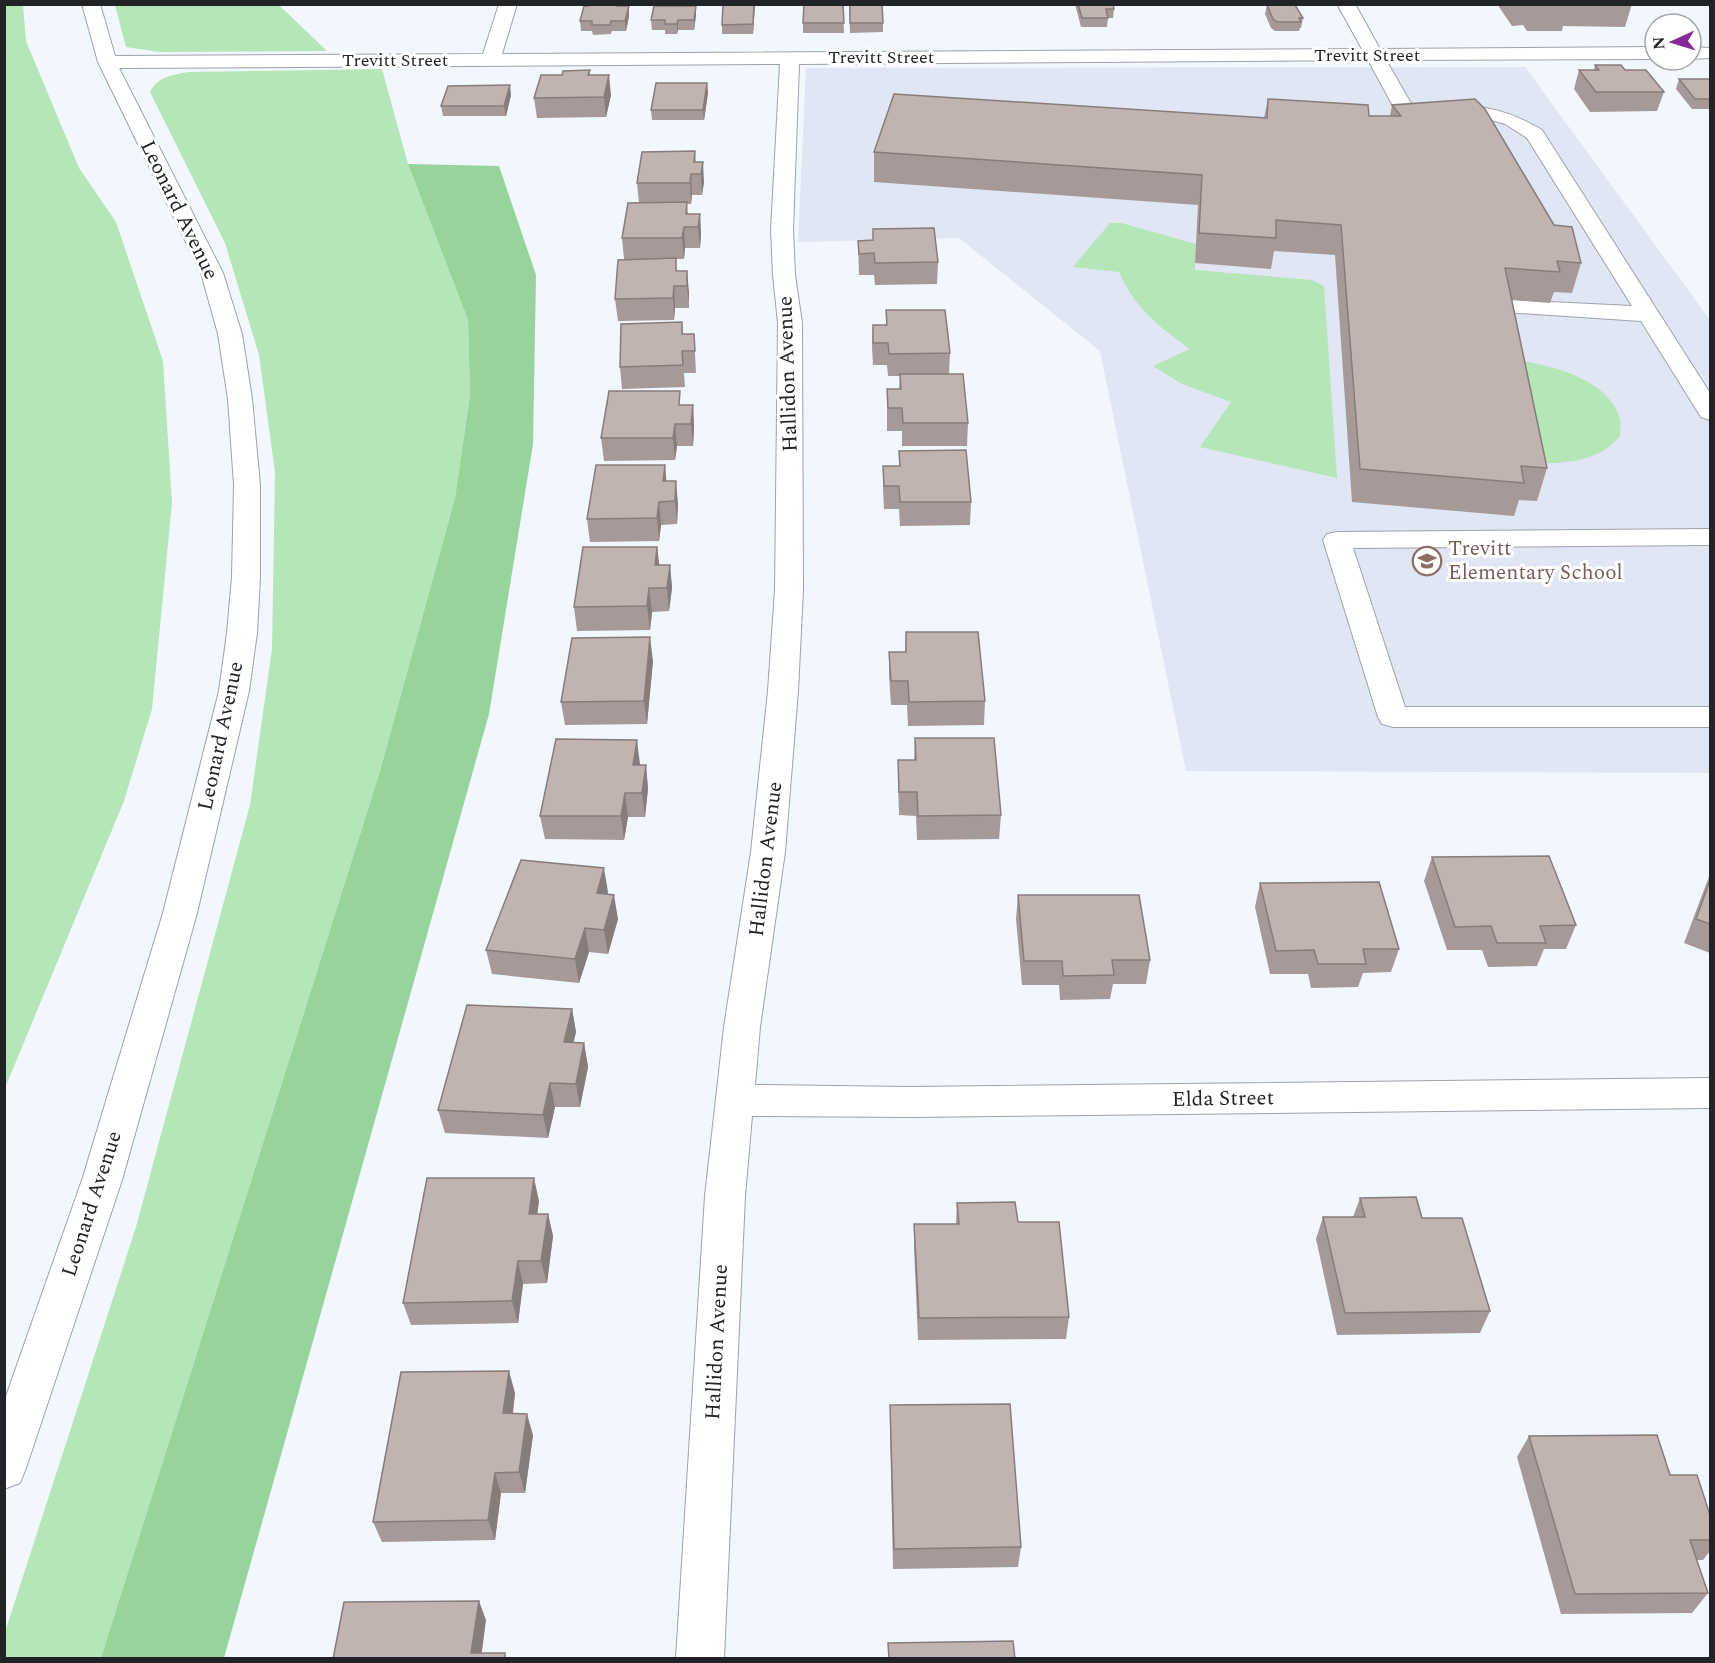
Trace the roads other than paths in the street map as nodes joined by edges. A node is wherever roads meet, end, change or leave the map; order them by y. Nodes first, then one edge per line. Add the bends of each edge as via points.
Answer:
1 (91, 4) edge
2 (508, 4) edge
3 (1346, 4) edge
4 (1643, 53) edge
5 (1374, 55) junction
6 (790, 58) junction
7 (490, 59) junction
8 (107, 62) junction
9 (1511, 307) edge
10 (1649, 314) junction
11 (1710, 412) edge
12 (1710, 537) edge
13 (1710, 717) edge
14 (1710, 1093) edge
15 (736, 1100) junction
16 (4, 1468) edge
17 (700, 1659) edge

1 - 8 street, Leonard Avenue
2 - 7 street
3 - 5 street
4 - 5 street, Trevitt Street
5 - 6 street, Trevitt Street
5 - 10 street via 1405,111 1486,112 1512,120 1535,134
6 - 7 street, Trevitt Street
6 - 15 street, Hallidon Avenue via 782,230 790,322 789,590 768,852 742,1027
7 - 8 street, Trevitt Street
8 - 16 street, Leonard Avenue via 212,273 230,334 247,485 243,622 234,691 180,913 102,1180
9 - 10 street
10 - 11 street
12 - 13 street via 1337,540 1393,717
14 - 15 street, Elda Street via 910,1102
15 - 17 street, Hallidon Avenue via 724,1217

